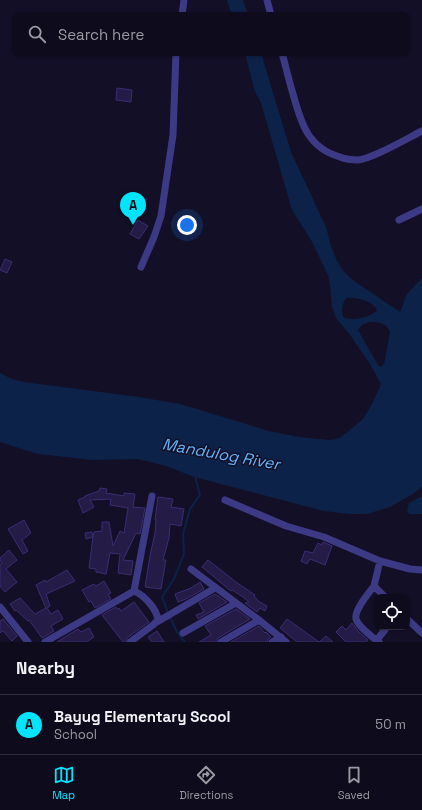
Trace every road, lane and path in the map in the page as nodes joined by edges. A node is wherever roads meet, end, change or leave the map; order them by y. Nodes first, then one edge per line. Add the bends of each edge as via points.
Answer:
1 (184, 0) edge
2 (267, 0) edge
3 (182, 12) edge
4 (270, 12) edge
5 (176, 56) edge
6 (283, 56) edge
7 (422, 131) edge
8 (422, 209) edge
9 (399, 220) dead end
10 (141, 267) dead end
11 (152, 496) dead end
12 (225, 500) dead end
13 (380, 561) junction
14 (191, 569) dead end
15 (422, 570) edge
16 (374, 586) junction
17 (215, 588) junction
18 (134, 591) junction
19 (382, 594) edge
20 (236, 603) junction
21 (0, 607) edge
22 (259, 620) junction
23 (157, 622) junction
24 (410, 622) edge
25 (385, 630) edge
26 (183, 632) dead end
27 (422, 633) edge
28 (284, 640) edge
29 (378, 641) edge
30 (28, 642) edge
31 (45, 642) edge
32 (130, 642) edge
33 (221, 642) edge
34 (272, 642) edge

1 - 3 street
2 - 4 street
5 - 10 street via 173,135 161,216
6 - 7 street via 302,124 309,137 332,155 358,160
8 - 9 street
11 - 18 street
12 - 13 street
13 - 15 street
13 - 16 street
14 - 17 street
16 - 19 street
16 - 29 street via 356,612 356,619
17 - 20 street
17 - 23 street
18 - 23 street via 156,611
18 - 31 street
20 - 22 street
20 - 26 street
21 - 30 street
22 - 28 street
22 - 33 street
23 - 32 street
24 - 27 street
25 - 29 street
28 - 34 street

